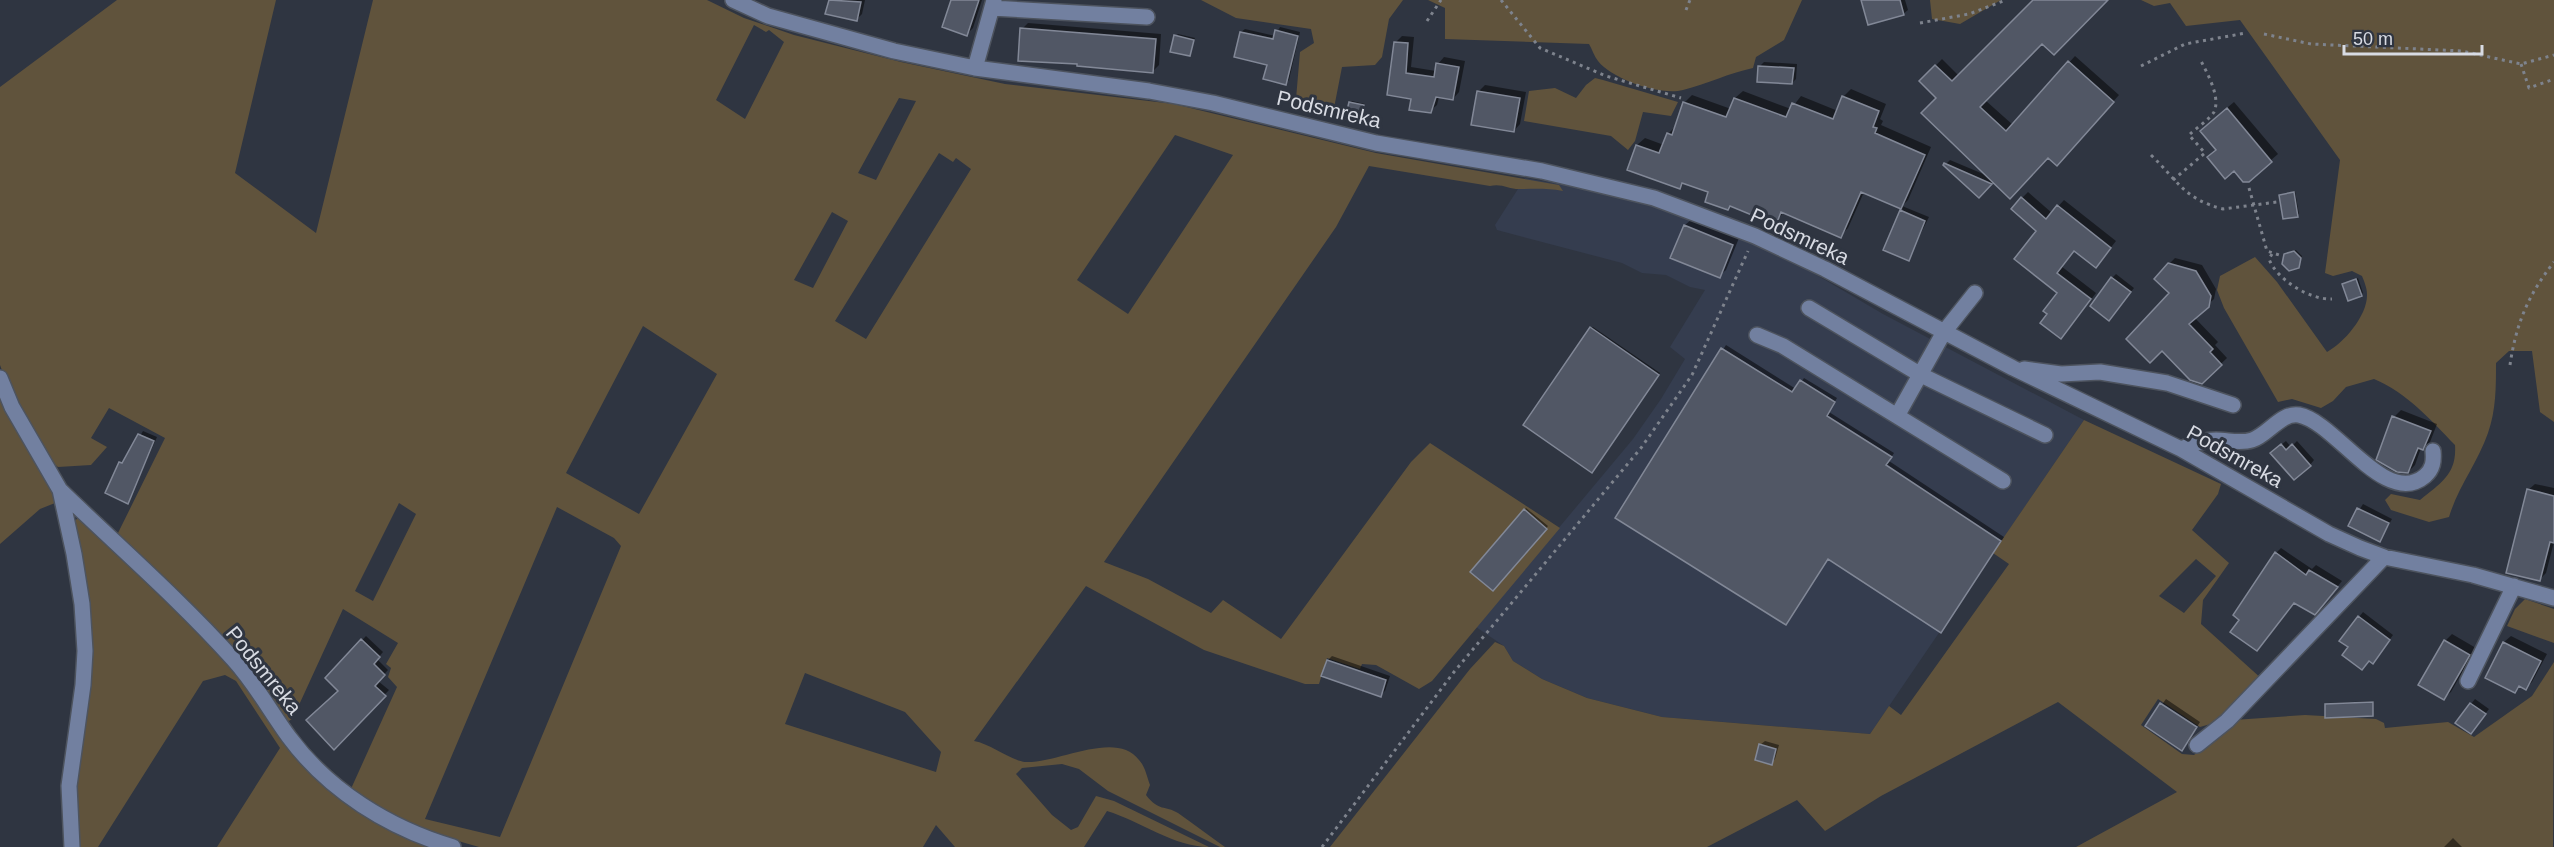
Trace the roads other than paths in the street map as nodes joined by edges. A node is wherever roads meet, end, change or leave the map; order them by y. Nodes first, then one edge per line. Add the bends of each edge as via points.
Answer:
1 (733, 0) edge
2 (993, 4) edge
3 (767, 8) edge
4 (1147, 17) dead end
5 (975, 69) junction
6 (1975, 293) dead end
7 (1809, 308) dead end
8 (1944, 332) junction
9 (1757, 335) dead end
10 (2013, 368) junction
11 (1921, 375) junction
12 (0, 378) edge
13 (2233, 405) dead end
14 (1897, 416) junction
15 (2045, 435) dead end
16 (2181, 449) junction
17 (2433, 451) dead end
18 (2003, 481) dead end
19 (60, 490) junction
20 (2384, 557) junction
21 (2514, 586) junction
22 (2554, 598) edge
23 (2468, 681) dead end
24 (2197, 745) dead end
25 (72, 847) edge
26 (453, 847) edge

1 - 3 street, Podsmreka
2 - 4 street
2 - 5 street
3 - 5 street, Podsmreka via 894,51
5 - 8 street, Podsmreka via 1213,103 1376,143 1576,178 1654,198 1755,236
6 - 8 street
7 - 11 street
8 - 10 street, Podsmreka
8 - 11 street
9 - 14 street via 1783,346
10 - 13 street via 2061,374 2100,372 2167,383
10 - 16 street, Podsmreka
11 - 14 street
11 - 15 street
12 - 19 street
14 - 18 street
16 - 17 street via 2198,442 2253,440 2286,417 2297,414 2318,423 2375,471 2404,484 2417,482 2429,472 2434,462
16 - 20 street, Podsmreka via 2329,534
19 - 25 street via 78,574 85,651 69,786
19 - 26 street, Podsmreka via 234,659 321,773 393,824
20 - 21 street, Podsmreka
20 - 24 street via 2227,721
21 - 22 street, Podsmreka
21 - 23 street

